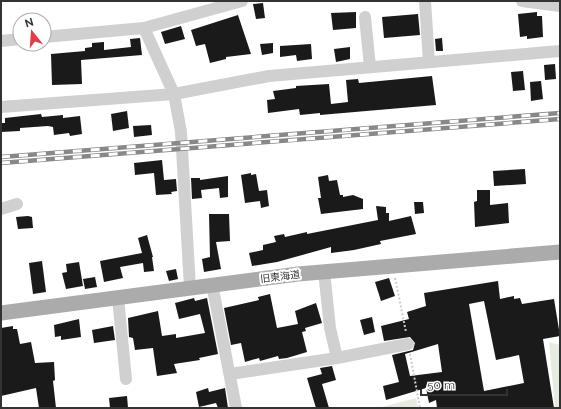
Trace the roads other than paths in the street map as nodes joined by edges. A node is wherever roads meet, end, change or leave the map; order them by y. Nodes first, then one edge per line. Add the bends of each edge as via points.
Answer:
1 (242, 1) edge
2 (424, 1) edge
3 (522, 1) edge
4 (537, 2) edge
5 (560, 6) edge
6 (365, 17) dead end
7 (144, 28) junction
8 (52, 36) edge
9 (12, 40) edge
10 (1, 41) edge
11 (560, 51) edge
12 (429, 62) junction
13 (370, 67) junction
14 (174, 94) junction
15 (1, 107) edge
16 (17, 204) dead end
17 (1, 209) edge
18 (560, 252) edge
19 (324, 271) junction
20 (212, 284) junction
21 (190, 288) junction
22 (118, 298) junction
23 (1, 313) edge
24 (408, 344) dead end
25 (337, 358) junction
26 (230, 374) junction
27 (126, 379) dead end
28 (236, 408) edge

1 - 7 street
2 - 12 street
3 - 4 street
4 - 5 street
6 - 13 street
7 - 8 street
7 - 14 street
9 - 10 street
11 - 12 street
12 - 13 street
13 - 14 street via 270,76
14 - 15 street
14 - 21 street via 181,132
16 - 17 street
18 - 19 main road, 旧東海道
19 - 20 main road, 旧東海道
19 - 25 street via 330,328
20 - 21 main road, 旧東海道
20 - 26 street
21 - 22 main road, 旧東海道
22 - 23 main road, 旧東海道
22 - 27 street
24 - 25 street
25 - 26 street
26 - 28 street

